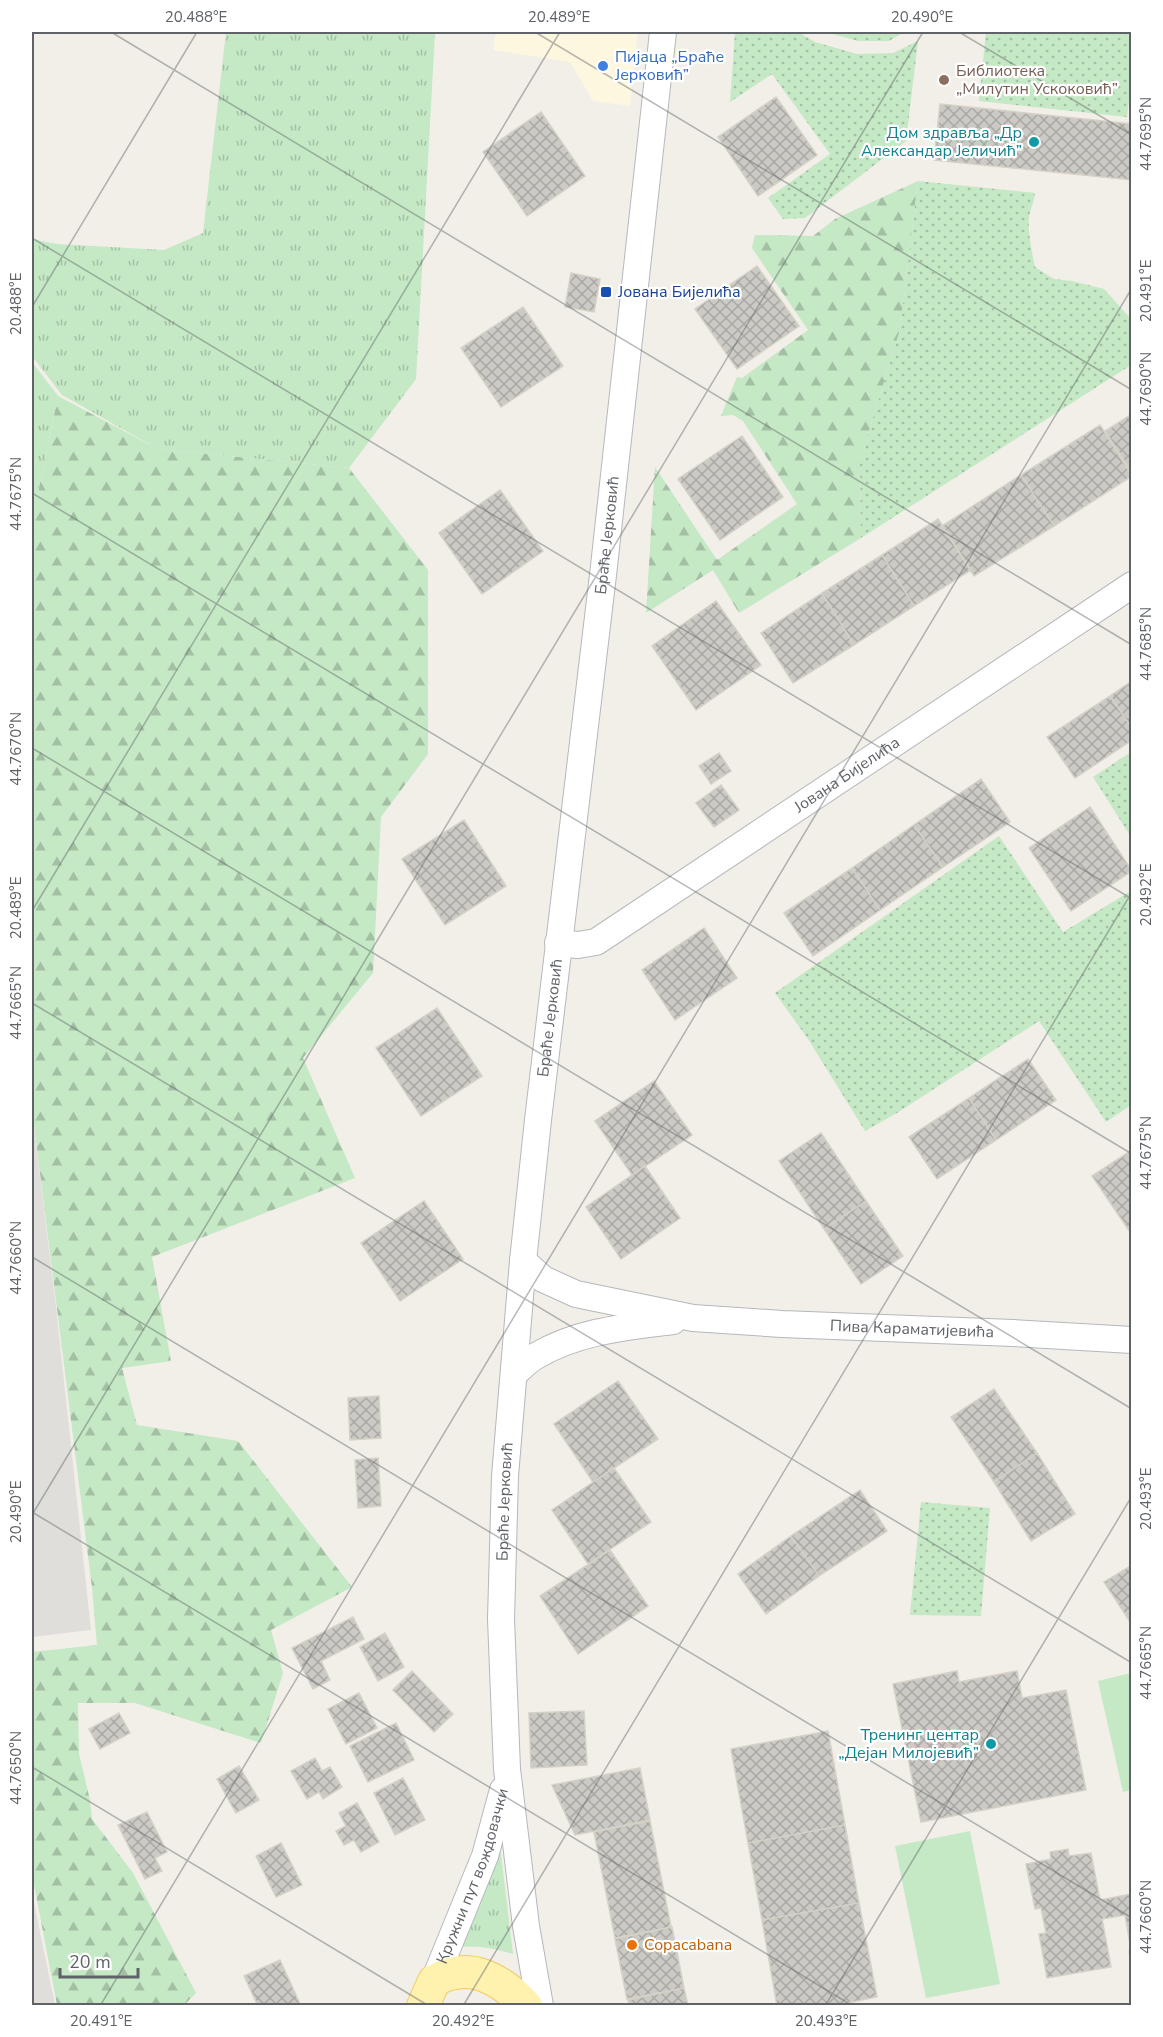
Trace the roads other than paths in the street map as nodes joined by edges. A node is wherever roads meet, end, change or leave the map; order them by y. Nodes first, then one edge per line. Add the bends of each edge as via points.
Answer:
1 (663, 32) edge
2 (1131, 585) edge
3 (558, 943) junction
4 (523, 1261) junction
5 (693, 1318) junction
6 (1131, 1340) edge
7 (514, 1374) junction
8 (507, 1769) junction
9 (428, 1993) edge
10 (526, 2006) edge
11 (540, 2006) edge

1 - 3 street, Браће Јерковић
2 - 3 street, Јована Бијелића via 596,942
3 - 4 street, Браће Јерковић
4 - 5 street, Пива Караматијевића via 543,1279 576,1294
4 - 7 street, Браће Јерковић
5 - 6 street, Пива Караматијевића
5 - 7 street, Пива Караматијевића via 598,1331 535,1356
7 - 8 street, Браће Јерковић via 505,1476 501,1609
8 - 9 street, Кружни пут вождовачки via 485,1857
8 - 11 street, Браће Јерковић
9 - 10 main road, Кружни пут вождовачки via 450,1973 477,1972 506,1986

